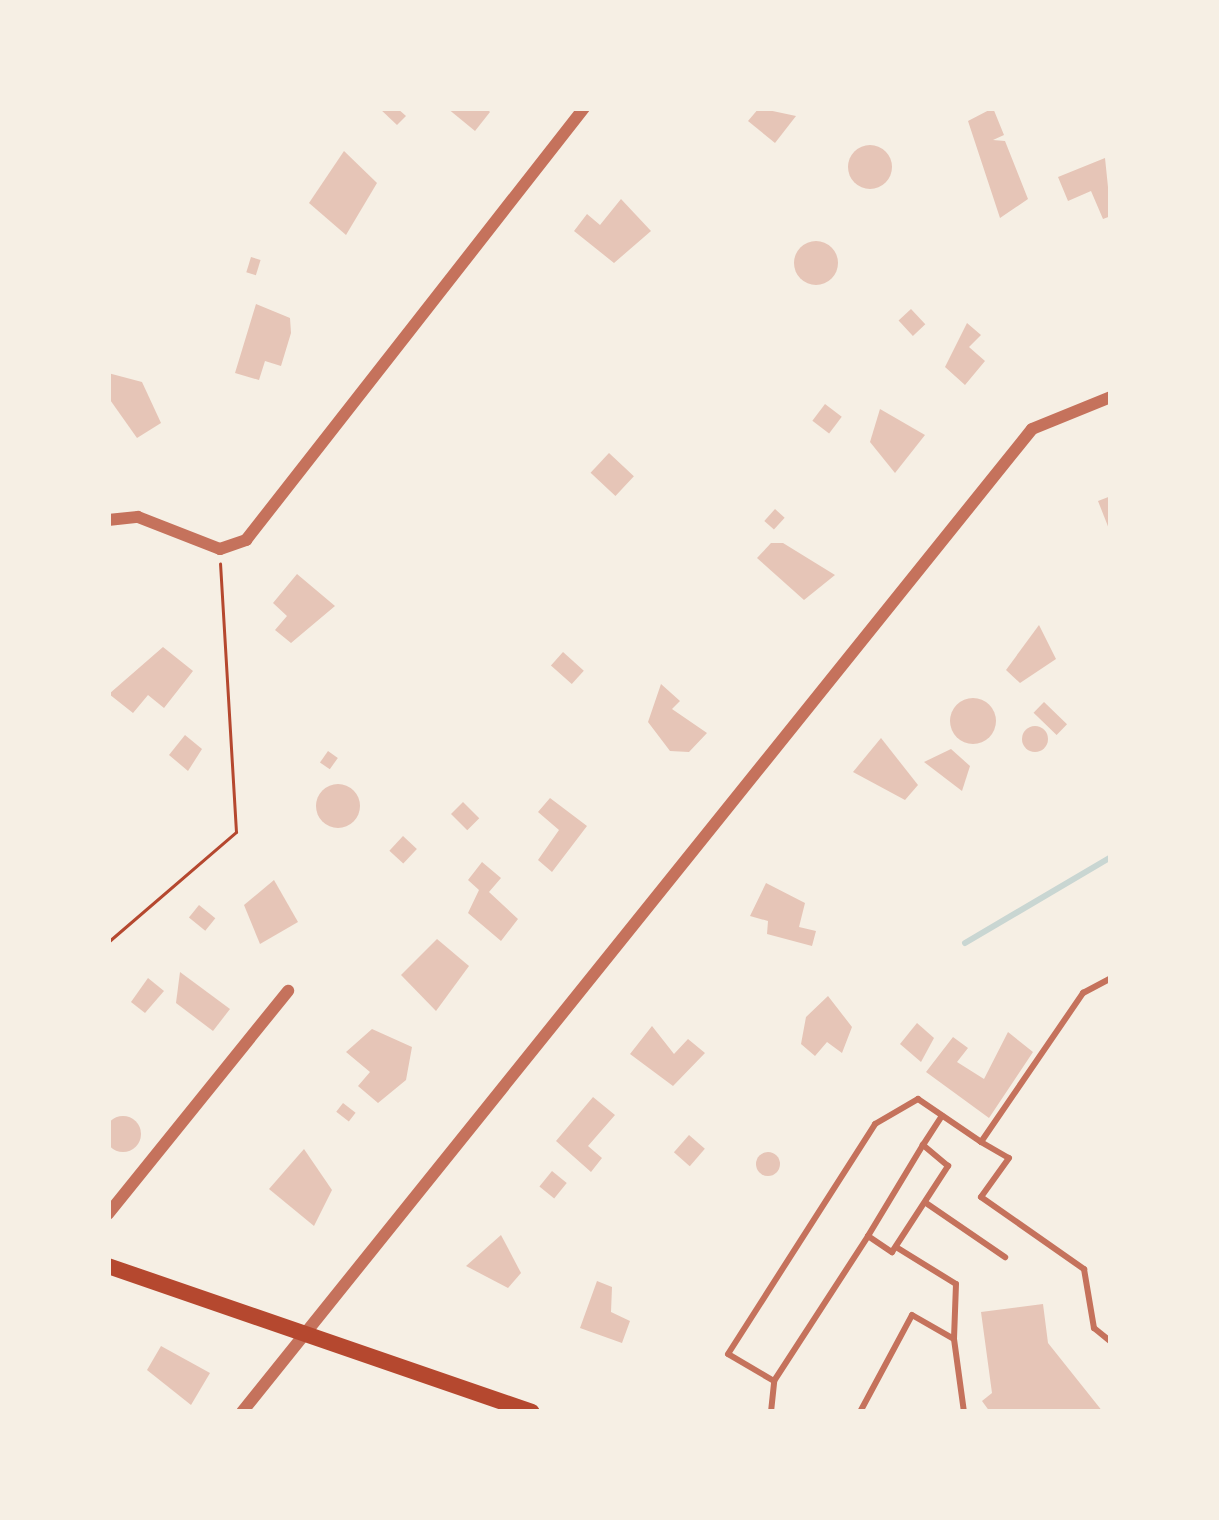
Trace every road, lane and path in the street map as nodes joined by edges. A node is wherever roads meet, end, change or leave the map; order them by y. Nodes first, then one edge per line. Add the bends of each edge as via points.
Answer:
1 (584, 108) edge
2 (1111, 398) edge
3 (108, 520) edge
4 (220, 549) junction
5 (108, 942) edge
6 (1111, 978) edge
7 (288, 991) dead end
8 (942, 1116) junction
9 (981, 1142) junction
10 (923, 1145) junction
11 (926, 1203) junction
12 (108, 1214) edge
13 (868, 1236) junction
14 (896, 1247) junction
15 (1005, 1257) dead end
16 (108, 1266) edge
17 (303, 1332) junction
18 (954, 1339) junction
19 (1111, 1342) edge
20 (774, 1382) junction
21 (242, 1412) edge
22 (532, 1412) edge
23 (771, 1412) edge
24 (860, 1412) edge
25 (964, 1412) edge

1 - 4 street via 246,540
2 - 17 street via 1032,430
3 - 4 street via 137,518
4 - 5 path via 236,832
6 - 9 lane via 1083,993
7 - 12 street
8 - 9 lane
8 - 10 lane
8 - 20 lane via 918,1099 875,1124 728,1354
9 - 19 lane via 1009,1158 981,1198 1084,1269 1094,1328
10 - 11 lane via 948,1166
10 - 13 lane
11 - 14 lane
11 - 15 lane
13 - 14 lane
13 - 20 lane
14 - 18 lane via 956,1284
16 - 17 main road
17 - 21 street
17 - 22 main road
18 - 24 lane via 912,1316
18 - 25 lane
20 - 23 lane

